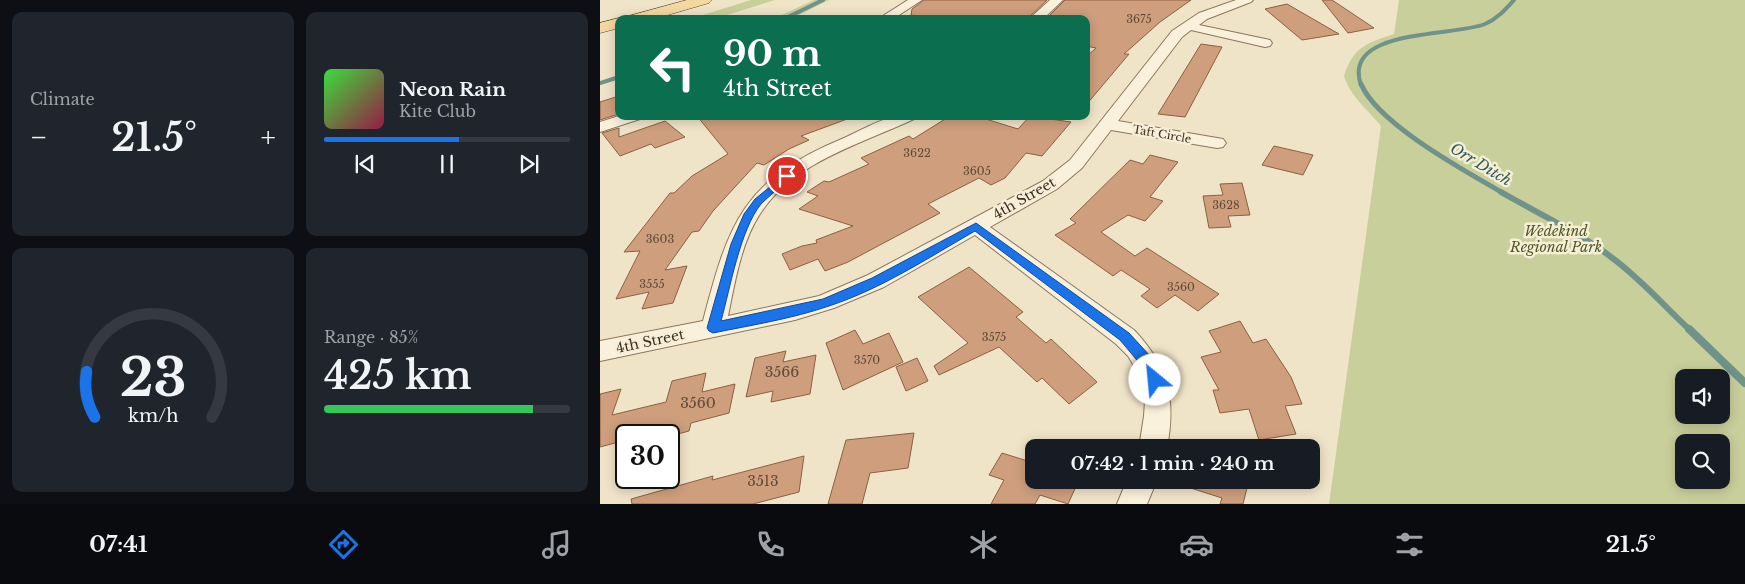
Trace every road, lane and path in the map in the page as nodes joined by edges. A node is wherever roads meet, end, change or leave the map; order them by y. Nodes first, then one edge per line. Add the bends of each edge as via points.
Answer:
1 (916, 0) edge
2 (1058, 0) edge
3 (1247, 0) edge
4 (710, 1) edge
5 (652, 15) edge
6 (670, 15) edge
7 (891, 15) edge
8 (1040, 15) edge
9 (615, 24) edge
10 (1188, 26) junction
11 (600, 28) edge
12 (615, 30) edge
13 (600, 34) edge
14 (1265, 44) dead end
15 (622, 120) edge
16 (899, 120) edge
17 (1107, 124) junction
18 (600, 127) edge
19 (1217, 143) dead end
20 (976, 226) junction
21 (713, 328) junction
22 (600, 351) edge
23 (1155, 439) edge
24 (1138, 489) edge
25 (1132, 504) edge

1 - 7 street
2 - 8 street
3 - 10 street, 4th Street via 1214,11
4 - 5 main road
4 - 6 main road
9 - 11 main road
10 - 14 street
10 - 17 street, 4th Street via 1171,41
12 - 13 main road
15 - 18 street
16 - 21 street via 821,154 787,176 758,201 737,244
17 - 19 street, Taft Circle
17 - 20 street, 4th Street via 1065,174
20 - 21 street, 4th Street via 876,281 826,302
20 - 23 street via 1135,347 1155,380 1159,415
21 - 22 street, 4th Street
24 - 25 street

